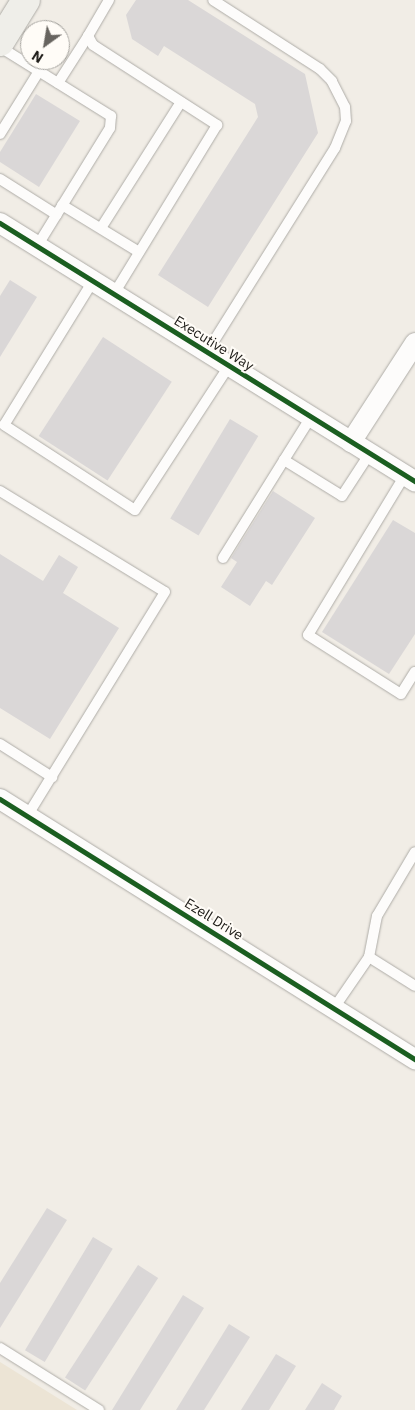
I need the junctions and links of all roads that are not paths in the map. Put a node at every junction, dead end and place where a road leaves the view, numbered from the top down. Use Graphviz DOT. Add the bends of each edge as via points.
graph roads {
  1 [pos="26,0"];
  2 [pos="109,0"];
  3 [pos="213,0"];
  4 [pos="88,36"];
  5 [pos="0,42"];
  6 [pos="0,47"];
  7 [pos="39,71"];
  8 [pos="58,83"];
  9 [pos="181,102"];
  10 [pos="0,134"];
  11 [pos="0,179"];
  12 [pos="62,205"];
  13 [pos="57,214"];
  14 [pos="0,223"];
  15 [pos="101,228"];
  16 [pos="37,246"];
  17 [pos="139,252"];
  18 [pos="93,281"];
  19 [pos="114,294"];
  20 [pos="415,343"];
  21 [pos="207,352"];
  22 [pos="229,366"];
  23 [pos="311,417"];
  24 [pos="352,442"];
  25 [pos="370,453"];
  26 [pos="284,460"];
  27 [pos="410,478"];
  28 [pos="0,491"];
  29 [pos="223,558"];
  30 [pos="415,672"];
  31 [pos="0,744"];
  32 [pos="52,777"];
  33 [pos="0,799"];
  34 [pos="28,816"];
  35 [pos="415,852"];
  36 [pos="369,957"];
  37 [pos="415,986"];
  38 [pos="334,1008"];
  39 [pos="415,1059"];
  40 [pos="0,1348"];
  41 [pos="99,1410"];
  1 -- 5 [label="main road"];
  2 -- 4 [label="lane"];
  3 -- 21 [label="lane" via="320,69 332,81 345,106 346,121 336,148"];
  4 -- 8 [label="lane"];
  4 -- 9 [label="lane" via="93,45"];
  6 -- 7 [label="lane"];
  7 -- 8 [label="lane"];
  7 -- 10 [label="lane"];
  8 -- 12 [label="lane" via="111,116 110,128"];
  9 -- 15 [label="lane"];
  9 -- 17 [label="lane" via="217,125"];
  11 -- 13 [label="lane"];
  12 -- 13 [label="lane"];
  12 -- 15 [label="lane"];
  13 -- 16 [label="lane"];
  14 -- 16 [label="street, Executive Way"];
  15 -- 17 [label="lane"];
  16 -- 18 [label="street, Executive Way"];
  17 -- 19 [label="lane"];
  18 -- 19 [label="street, Executive Way"];
  18 -- 22 [label="lane" via="4,425 135,510"];
  19 -- 21 [label="street, Executive Way"];
  20 -- 24 [label="street"];
  21 -- 22 [label="street, Executive Way"];
  22 -- 23 [label="street, Executive Way"];
  23 -- 24 [label="street, Executive Way"];
  23 -- 26 [label="lane"];
  24 -- 25 [label="street, Executive Way"];
  25 -- 26 [label="lane" via="342,496"];
  25 -- 27 [label="street, Executive Way"];
  26 -- 29 [label="lane"];
  27 -- 30 [label="lane" via="308,635 401,694"];
  28 -- 32 [label="lane" via="165,592"];
  31 -- 32 [label="lane"];
  32 -- 34 [label="lane"];
  33 -- 34 [label="street, Ezell Drive"];
  34 -- 38 [label="street, Ezell Drive"];
  35 -- 36 [label="lane" via="377,916"];
  36 -- 37 [label="lane"];
  36 -- 38 [label="lane"];
  38 -- 39 [label="street, Ezell Drive"];
  40 -- 41 [label="lane"];
}
